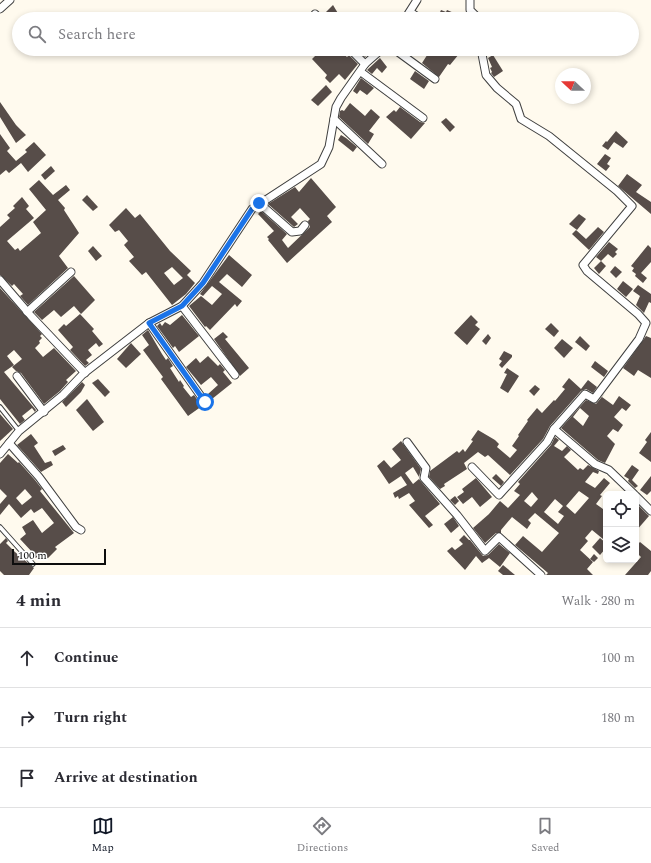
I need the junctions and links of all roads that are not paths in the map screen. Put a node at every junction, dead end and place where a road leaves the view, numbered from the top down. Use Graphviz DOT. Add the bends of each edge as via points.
graph roads {
  1 [pos="10,0"];
  2 [pos="417,0"];
  3 [pos="470,0"];
  4 [pos="0,9"];
  5 [pos="410,12"];
  6 [pos="472,12"];
  7 [pos="357,56"];
  8 [pos="375,56"];
  9 [pos="404,56"];
  10 [pos="482,56"];
  11 [pos="366,64"];
  12 [pos="361,72"];
  13 [pos="435,79"];
  14 [pos="423,118"];
  15 [pos="334,119"];
  16 [pos="382,164"];
  17 [pos="259,203"];
  18 [pos="305,225"];
  19 [pos="71,272"];
  20 [pos="0,280"];
  21 [pos="182,306"];
  22 [pos="27,312"];
  23 [pos="149,323"];
  24 [pos="85,373"];
  25 [pos="17,376"];
  26 [pos="235,376"];
  27 [pos="205,402"];
  28 [pos="0,407"];
  29 [pos="44,412"];
  30 [pos="554,429"];
  31 [pos="19,430"];
  32 [pos="407,442"];
  33 [pos="9,443"];
  34 [pos="0,454"];
  35 [pos="472,467"];
  36 [pos="631,491"];
  37 [pos="639,499"];
  38 [pos="651,510"];
  39 [pos="0,527"];
  40 [pos="81,530"];
  41 [pos="33,564"];
  42 [pos="541,575"];
  1 -- 4 [label="street"];
  2 -- 5 [label="street"];
  3 -- 6 [label="street"];
  7 -- 11 [label="street"];
  8 -- 11 [label="street"];
  9 -- 13 [label="street"];
  10 -- 30 [label="street" via="486,75 496,88 516,104 521,119 549,136 632,206 583,265 646,323 639,338 594,399 585,394"];
  11 -- 12 [label="street"];
  12 -- 14 [label="street"];
  12 -- 15 [label="street" via="341,98"];
  15 -- 16 [label="street"];
  15 -- 17 [label="street" via="329,147 321,164"];
  17 -- 18 [label="street" via="292,232 300,231"];
  17 -- 21 [label="street" via="252,209 203,283"];
  19 -- 22 [label="street"];
  20 -- 22 [label="street"];
  21 -- 23 [label="street"];
  21 -- 26 [label="street"];
  22 -- 24 [label="street"];
  23 -- 24 [label="street"];
  23 -- 27 [label="street"];
  24 -- 29 [label="street"];
  25 -- 29 [label="street"];
  28 -- 31 [label="lane"];
  29 -- 31 [label="street"];
  30 -- 35 [label="street" via="547,442 499,495"];
  30 -- 36 [label="street" via="595,464 609,470"];
  31 -- 33 [label="street"];
  32 -- 42 [label="street" via="426,468 424,478 485,551 499,537"];
  33 -- 34 [label="street"];
  33 -- 40 [label="street"];
  37 -- 38 [label="street"];
  39 -- 41 [label="lane"];
}
